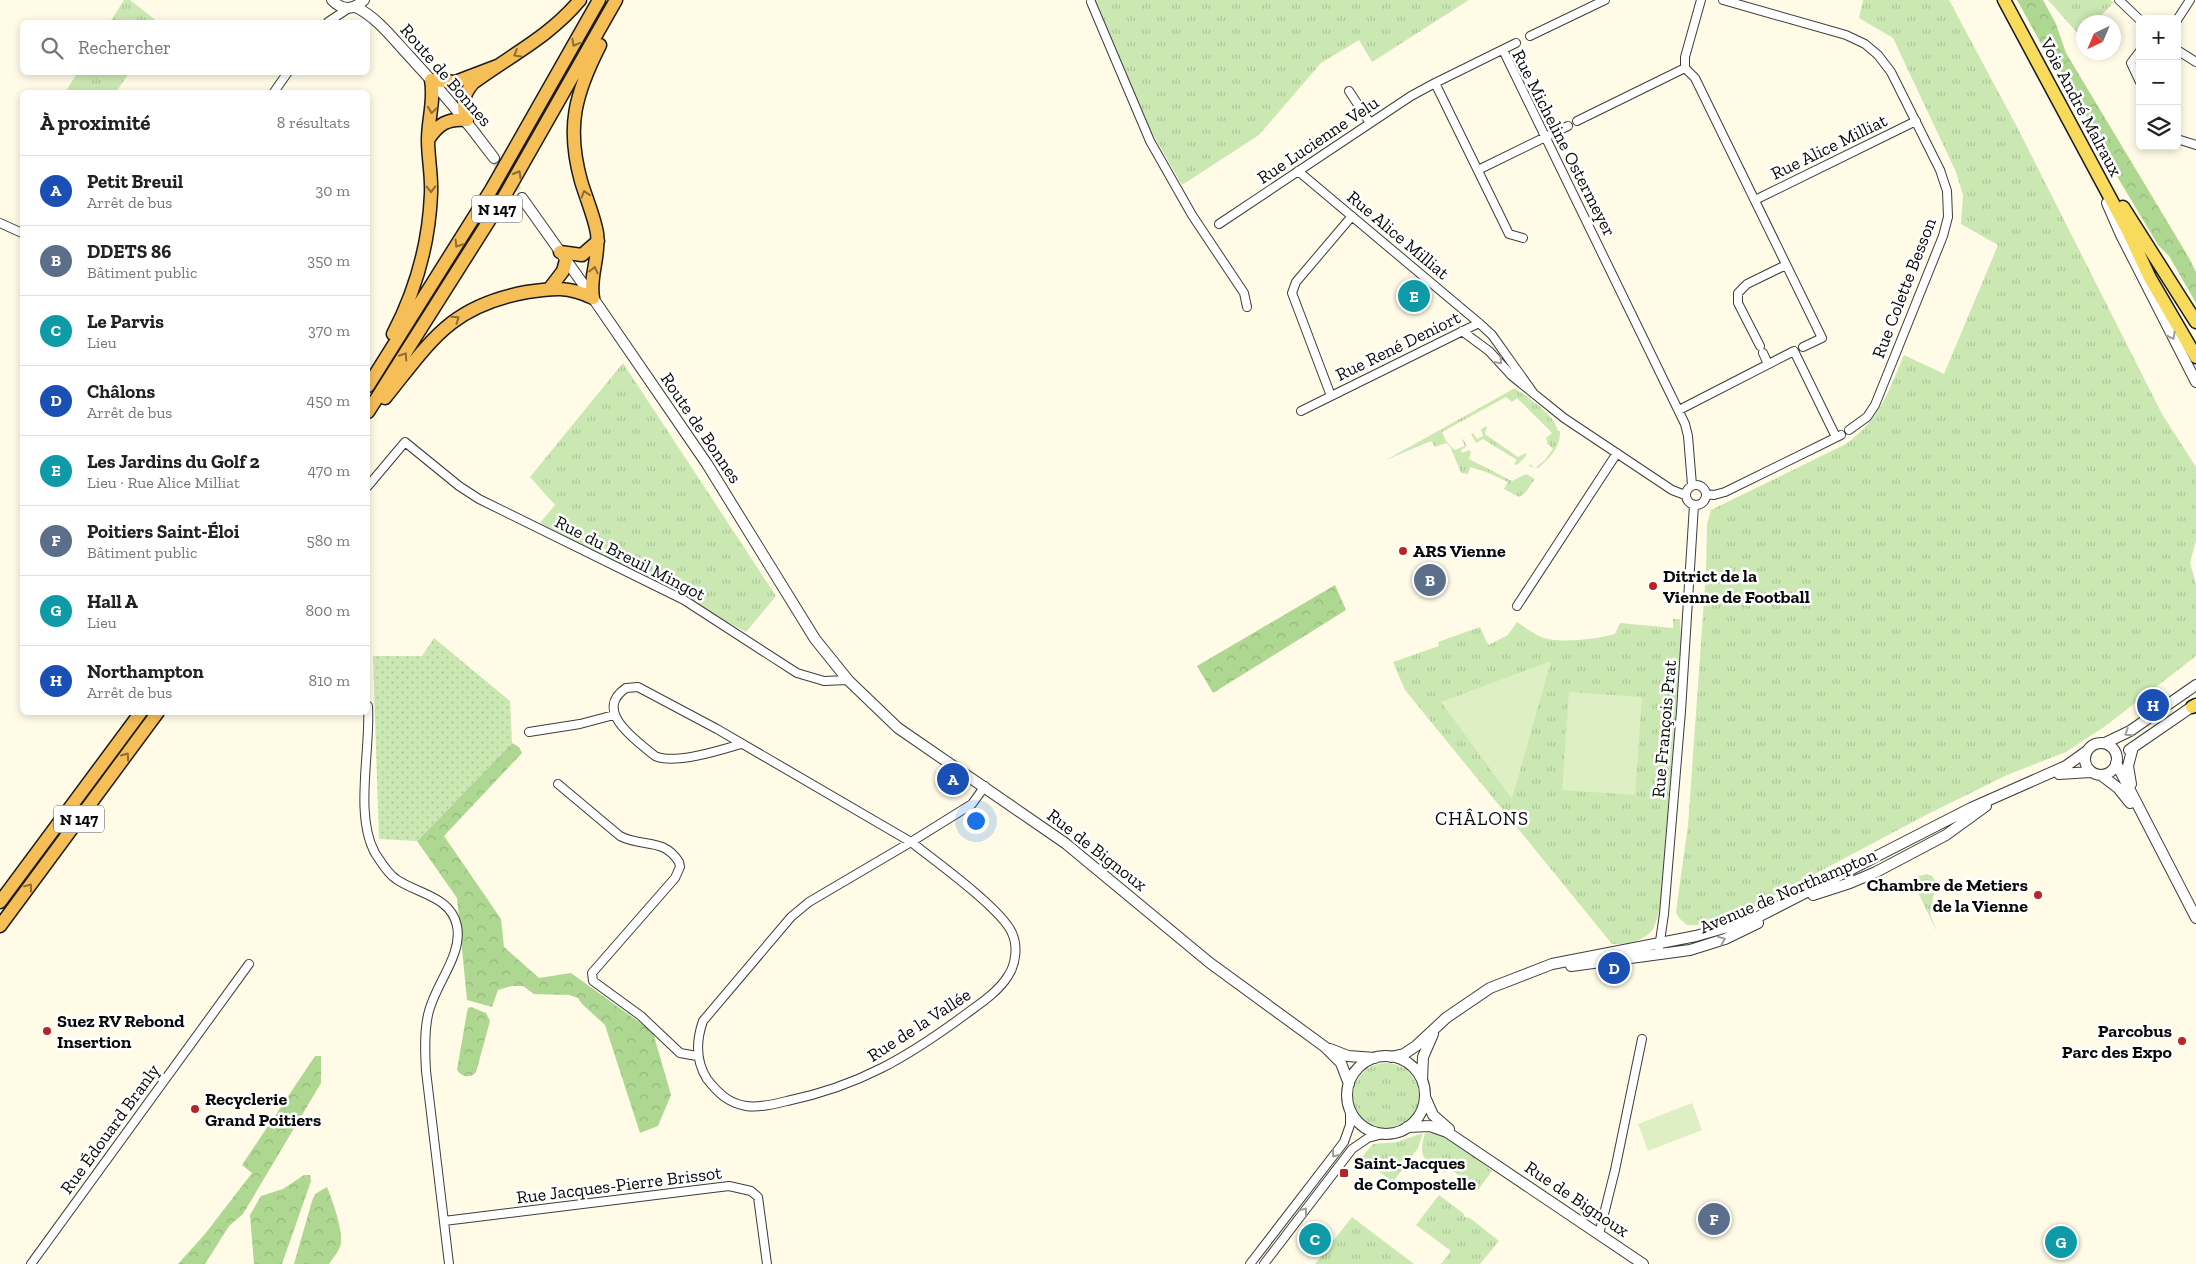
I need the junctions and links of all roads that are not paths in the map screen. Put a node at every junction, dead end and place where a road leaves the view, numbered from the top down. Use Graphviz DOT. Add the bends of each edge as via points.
graph roads {
  1 [pos="368,0"];
  2 [pos="580,0"];
  3 [pos="599,0"];
  4 [pos="616,0"];
  5 [pos="622,0"];
  6 [pos="1605,0"];
  7 [pos="1701,0"];
  8 [pos="1722,0"];
  9 [pos="2004,0"];
  10 [pos="2119,0"];
  11 [pos="2190,0"];
  12 [pos="334,2"];
  13 [pos="1091,2"];
  14 [pos="356,5"];
  15 [pos="372,15"];
  16 [pos="2180,15"];
  17 [pos="2136,16"];
  18 [pos="329,20"];
  19 [pos="331,20"];
  20 [pos="1530,36"];
  21 [pos="1516,43"];
  22 [pos="1503,50"];
  23 [pos="2181,53"];
  24 [pos="2136,56"];
  25 [pos="2196,62"];
  26 [pos="497,66"];
  27 [pos="1685,68"];
  28 [pos="2136,73"];
  29 [pos="286,75"];
  30 [pos="431,80"];
  31 [pos="1435,83"];
  32 [pos="275,90"];
  33 [pos="1349,91"];
  34 [pos="467,120"];
  35 [pos="1576,121"];
  36 [pos="1916,121"];
  37 [pos="1370,124"];
  38 [pos="1568,126"];
  39 [pos="1546,137"];
  40 [pos="428,140"];
  41 [pos="2181,140"];
  42 [pos="2196,145"];
  43 [pos="2084,149"];
  44 [pos="494,158"];
  45 [pos="1478,170"];
  46 [pos="1298,171"];
  47 [pos="522,198"];
  48 [pos="1755,200"];
  49 [pos="1352,216"];
  50 [pos="0,223"];
  51 [pos="1219,224"];
  52 [pos="2128,231"];
  53 [pos="20,232"];
  54 [pos="1523,238"];
  55 [pos="598,241"];
  56 [pos="563,256"];
  57 [pos="1786,265"];
  58 [pos="550,288"];
  59 [pos="593,298"];
  60 [pos="1247,307"];
  61 [pos="2196,322"];
  62 [pos="1479,323"];
  63 [pos="1462,331"];
  64 [pos="2196,345"];
  65 [pos="1803,347"];
  66 [pos="2196,357"];
  67 [pos="1768,364"];
  68 [pos="370,381"];
  69 [pos="370,382"];
  70 [pos="2196,382"];
  71 [pos="1534,394"];
  72 [pos="1331,396"];
  73 [pos="371,407"];
  74 [pos="1679,410"];
  75 [pos="1301,411"];
  76 [pos="1849,430"];
  77 [pos="1617,453"];
  78 [pos="370,484"];
  79 [pos="1692,485"];
  80 [pos="1706,494"];
  81 [pos="1685,495"];
  82 [pos="1694,505"];
  83 [pos="1517,606"];
  84 [pos="848,680"];
  85 [pos="2196,685"];
  86 [pos="2195,706"];
  87 [pos="139,715"];
  88 [pos="156,715"];
  89 [pos="368,715"];
  90 [pos="614,715"];
  91 [pos="529,732"];
  92 [pos="2105,743"];
  93 [pos="741,744"];
  94 [pos="2133,747"];
  95 [pos="2087,751"];
  96 [pos="2117,761"];
  97 [pos="2096,773"];
  98 [pos="2046,776"];
  99 [pos="558,784"];
  100 [pos="985,786"];
  101 [pos="2005,792"];
  102 [pos="911,842"];
  103 [pos="2162,853"];
  104 [pos="1890,857"];
  105 [pos="0,902"];
  106 [pos="2196,918"];
  107 [pos="0,926"];
  108 [pos="1660,943"];
  109 [pos="1658,955"];
  110 [pos="249,964"];
  111 [pos="1535,970"];
  112 [pos="1446,1018"];
  113 [pos="1642,1039"];
  114 [pos="1325,1047"];
  115 [pos="697,1056"];
  116 [pos="1391,1057"];
  117 [pos="1376,1058"];
  118 [pos="1422,1081"];
  119 [pos="1349,1084"];
  120 [pos="1425,1095"];
  121 [pos="1350,1109"];
  122 [pos="1407,1128"];
  123 [pos="1383,1134"];
  124 [pos="1492,1160"];
  125 [pos="444,1221"];
  126 [pos="1599,1234"];
  127 [pos="31,1264"];
  128 [pos="449,1264"];
  129 [pos="768,1264"];
  130 [pos="1250,1264"];
  131 [pos="1264,1264"];
  132 [pos="1643,1264"];
  1 -- 15 [label="street, Route de Bonnes"];
  2 -- 26 [label="highway, one-way" via="543,37"];
  3 -- 69 [label="highway, N 147, one-way" via="491,190"];
  73 -- 4 [label="highway, N 147, one-way" via="504,197"];
  55 -- 5 [label="highway, one-way" via="575,157 575,111 581,84"];
  6 -- 20 [label="street"];
  7 -- 27 [label="street" via="1685,57"];
  8 -- 36 [label="street, Rue Colette Besson" via="1846,35 1865,44 1891,72"];
  9 -- 43 [label="main road, Voie André Malraux"];
  10 -- 17 [label="street"];
  11 -- 16 [label="street"];
  12 -- 14 [label="street, Route de Bonnes" via="341,7"];
  12 -- 18 [label="street"];
  13 -- 60 [label="street" via="1150,142 1192,215 1244,292"];
  14 -- 15 [label="street, Route de Bonnes"];
  14 -- 19 [label="street"];
  15 -- 30 [label="street, Route de Bonnes"];
  21 -- 22 [label="street"];
  22 -- 31 [label="street, Rue Micheline Ostermeyer"];
  22 -- 39 [label="street, Rue Micheline Ostermeyer"];
  23 -- 25 [label="street"];
  24 -- 28 [label="street" via="2131,62"];
  26 -- 30 [label="highway" via="455,82"];
  26 -- 34 [label="highway" via="466,92 463,106"];
  27 -- 35 [label="street"];
  27 -- 48 [label="street" via="1695,78"];
  29 -- 32 [label="street"];
  30 -- 34 [label="street, Route de Bonnes"];
  30 -- 40 [label="highway, one-way" via="434,96"];
  31 -- 37 [label="street, Rue Lucienne Velu"];
  31 -- 45 [label="street"];
  33 -- 37 [label="street"];
  34 -- 40 [label="highway" via="442,123"];
  34 -- 44 [label="street, Route de Bonnes"];
  36 -- 48 [label="street, Rue Alice Milliat"];
  36 -- 76 [label="street, Rue Colette Besson" via="1947,191 1948,217 1875,404 1868,417"];
  37 -- 46 [label="street, Rue Lucienne Velu"];
  38 -- 39 [label="street"];
  39 -- 45 [label="street"];
  39 -- 74 [label="street, Rue Micheline Ostermeyer"];
  40 -- 68 [label="highway, one-way" via="431,192 429,226 422,259 414,288"];
  41 -- 42 [label="street"];
  43 -- 52 [label="main road, Voie André Malraux"];
  43 -- 61 [label="main road"];
  43 -- 70 [label="street, one-way" via="2121,235"];
  45 -- 54 [label="street" via="1509,234"];
  46 -- 49 [label="street, Rue Alice Milliat"];
  46 -- 51 [label="street, Rue Lucienne Velu"];
  47 -- 56 [label="street, Route de Bonnes"];
  48 -- 57 [label="street"];
  49 -- 62 [label="street, Rue Alice Milliat"];
  49 -- 72 [label="street, Rue René Deniort" via="1293,286 1292,299"];
  50 -- 53 [label="street"];
  52 -- 64 [label="main road, Voie André Malraux"];
  52 -- 66 [label="main road, Voie André Malraux" via="2150,278"];
  55 -- 56 [label="highway" via="582,254"];
  59 -- 55 [label="highway, one-way"];
  56 -- 58 [label="highway" via="563,271"];
  56 -- 59 [label="street, Route de Bonnes"];
  57 -- 65 [label="street" via="1822,338"];
  57 -- 67 [label="street" via="1747,284 1738,293 1738,303"];
  58 -- 59 [label="highway" via="570,288"];
  73 -- 58 [label="highway, one-way" via="385,398 432,340 472,308 498,298"];
  59 -- 84 [label="street, Route de Bonnes" via="707,464 816,639"];
  62 -- 63 [label="street, Rue René Deniort"];
  62 -- 71 [label="street" via="1492,335"];
  63 -- 71 [label="street, one-way" via="1489,351"];
  63 -- 72 [label="street, Rue René Deniort"];
  67 -- 74 [label="street"];
  67 -- 80 [label="street" via="1794,351 1838,436 1725,492"];
  71 -- 77 [label="street"];
  72 -- 75 [label="street, Rue René Deniort"];
  74 -- 79 [label="street, Rue Micheline Ostermeyer" via="1688,436"];
  77 -- 81 [label="street" via="1672,490"];
  77 -- 83 [label="street"];
  78 -- 84 [label="street, Rue du Breuil Mingot" via="405,442 479,499 684,600 797,673 824,681"];
  79 -- 80 [label="street" via="1702,486"];
  79 -- 81 [label="street"];
  80 -- 82 [label="street" via="1701,503"];
  81 -- 82 [label="street"];
  82 -- 108 [label="street, Rue François Prat" via="1680,721"];
  84 -- 100 [label="street, Rue de Bignoux" via="898,728"];
  85 -- 92 [label="street, one-way" via="2130,732"];
  86 -- 94 [label="street"];
  87 -- 105 [label="highway, N 147"];
  107 -- 88 [label="highway, N 147, one-way"];
  89 -- 125 [label="street" via="365,814 370,842 389,873 439,900 452,913 457,924 453,957 428,1014 425,1045"];
  90 -- 91 [label="street"];
  90 -- 93 [label="street" via="626,730 660,759 680,758"];
  90 -- 93 [label="street, Rue de la Vallée" via="619,693 630,686 638,687"];
  92 -- 95 [label="street" via="2094,744"];
  92 -- 96 [label="street" via="2113,748"];
  93 -- 102 [label="street, Rue de la Vallée"];
  94 -- 96 [label="street"];
  94 -- 103 [label="street" via="2129,777"];
  95 -- 97 [label="street" via="2085,762"];
  95 -- 98 [label="street, Avenue de Northampton"];
  96 -- 97 [label="street" via="2109,773"];
  96 -- 103 [label="street"];
  97 -- 98 [label="street, Avenue de Northampton" via="2070,772"];
  97 -- 103 [label="street" via="2127,798"];
  98 -- 101 [label="street, Avenue de Northampton"];
  99 -- 115 [label="street" via="620,836 630,841 664,846 680,862 675,878 592,973 593,981 641,1016 680,1053"];
  100 -- 102 [label="street" via="972,804"];
  100 -- 114 [label="street, Rue de Bignoux" via="1065,843 1210,963"];
  101 -- 104 [label="street, Avenue de Northampton" via="1971,808"];
  101 -- 104 [label="street, Avenue de Northampton" via="1946,835"];
  102 -- 115 [label="street" via="809,902 791,917 703,1021"];
  102 -- 115 [label="street, Rue de la Vallée" via="989,905 1012,932 1015,960 1002,984 907,1054 866,1077 818,1095 748,1107 731,1102 716,1091 703,1073"];
  103 -- 106 [label="street"];
  104 -- 108 [label="street, Avenue de Northampton" via="1752,920"];
  109 -- 104 [label="street, Avenue de Northampton, one-way" via="1690,950 1725,939 1813,895 1850,883"];
  108 -- 109 [label="street, Rue François Prat"];
  108 -- 111 [label="street, Avenue de Northampton"];
  109 -- 111 [label="street, Avenue de Northampton"];
  110 -- 127 [label="street, Rue Édouard Branly"];
  111 -- 112 [label="street, Avenue de Northampton" via="1490,988"];
  112 -- 116 [label="street, Avenue de Northampton" via="1416,1046"];
  112 -- 118 [label="street, Avenue de Northampton" via="1424,1051"];
  113 -- 126 [label="street"];
  114 -- 117 [label="street, Rue de Bignoux" via="1348,1056"];
  114 -- 119 [label="street, Rue de Bignoux" via="1341,1063"];
  116 -- 117 [label="street"];
  116 -- 118 [label="street" via="1409,1064"];
  117 -- 119 [label="street" via="1361,1066"];
  118 -- 120 [label="street"];
  119 -- 121 [label="street"];
  120 -- 122 [label="street" via="1419,1115"];
  120 -- 124 [label="street, Rue de Bignoux" via="1437,1119"];
  121 -- 123 [label="street" via="1362,1126"];
  121 -- 130 [label="street, one-way" via="1350,1125 1344,1142"];
  122 -- 123 [label="street"];
  122 -- 124 [label="street, Rue de Bignoux" via="1439,1128"];
  131 -- 123 [label="street, one-way" via="1352,1150 1368,1138"];
  124 -- 126 [label="street, Rue de Bignoux"];
  125 -- 128 [label="street"];
  125 -- 129 [label="street, Rue Jacques-Pierre Brissot" via="729,1186 750,1191 758,1197"];
  126 -- 132 [label="street, Rue de Bignoux"];
}
